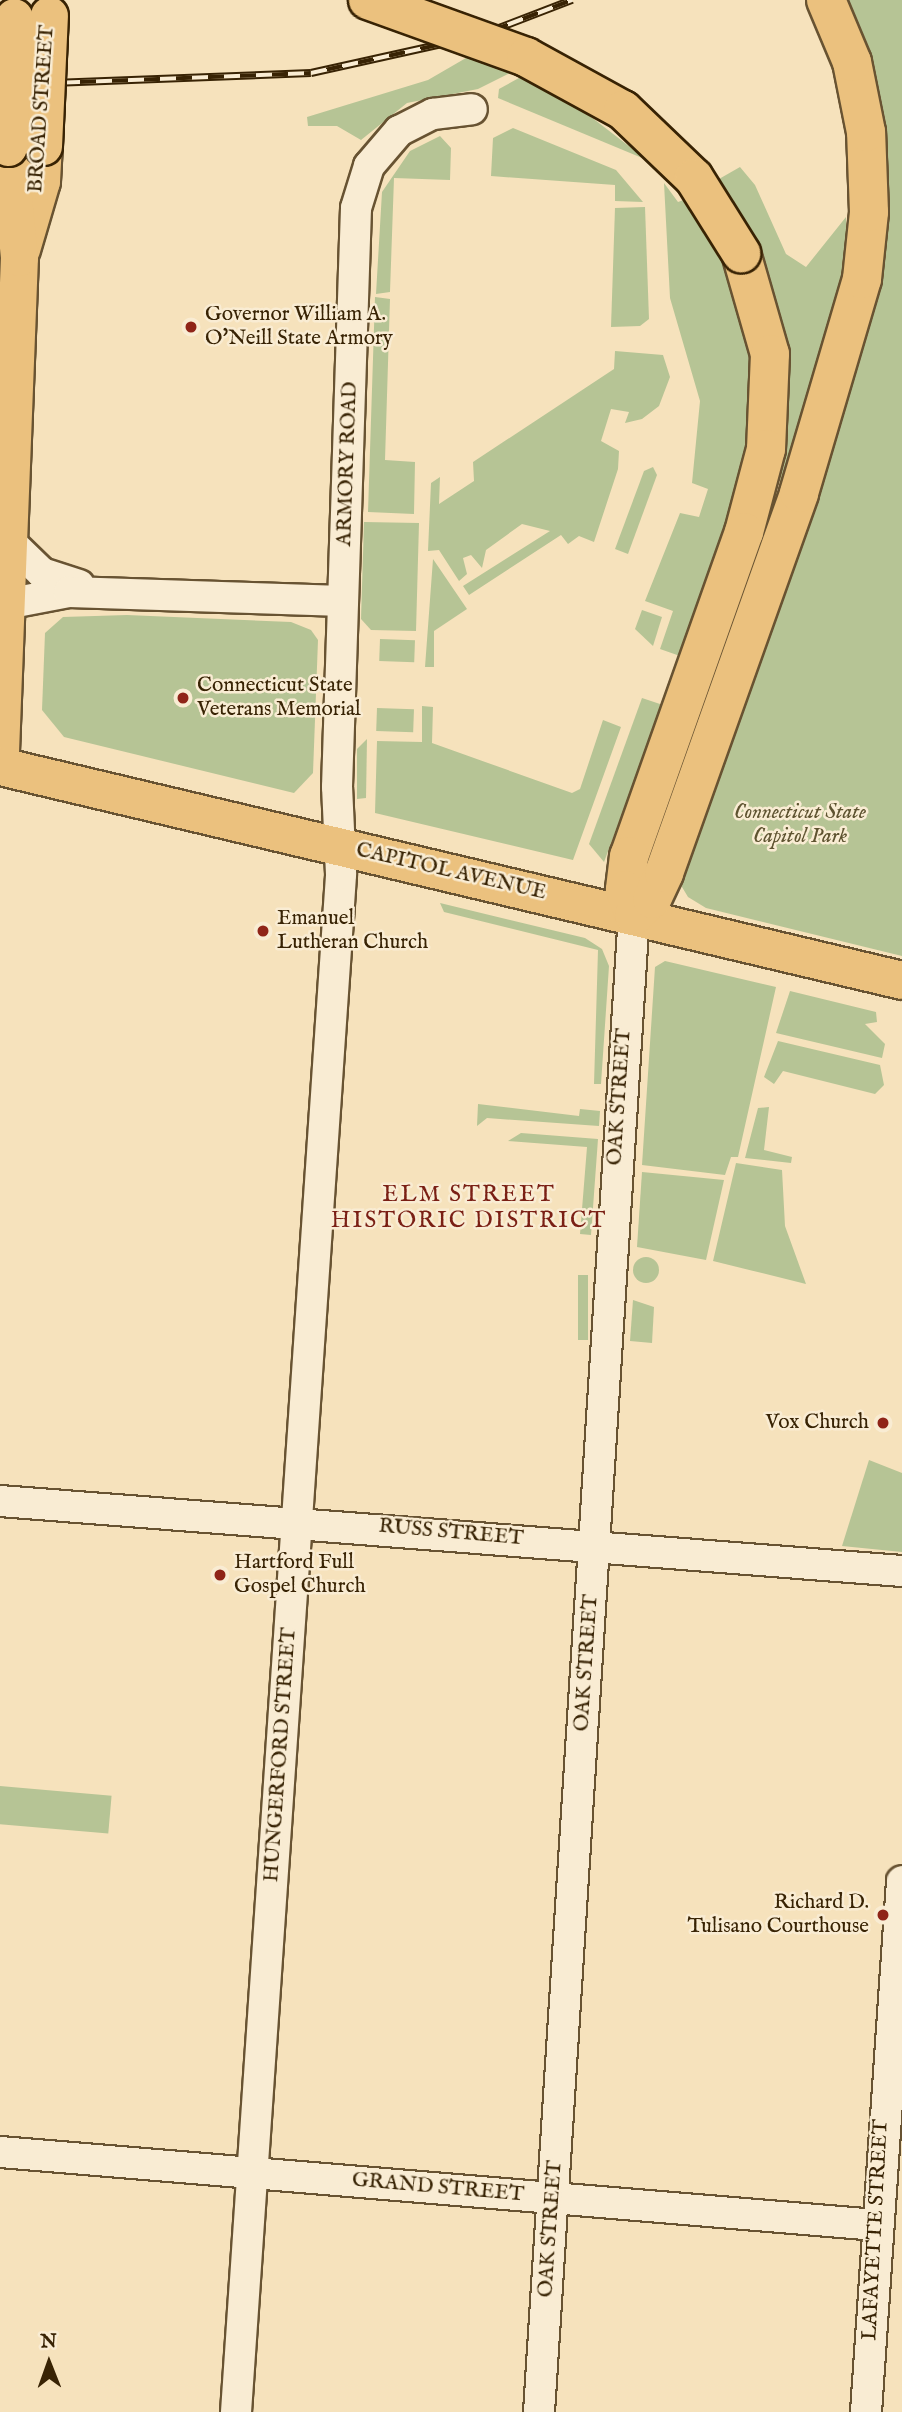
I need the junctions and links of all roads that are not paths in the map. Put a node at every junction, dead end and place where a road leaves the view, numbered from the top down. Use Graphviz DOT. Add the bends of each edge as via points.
graph roads {
  1 [pos="368,0"];
  2 [pos="826,0"];
  3 [pos="15,8"];
  4 [pos="50,8"];
  5 [pos="472,110"];
  6 [pos="26,146"];
  7 [pos="8,540"];
  8 [pos="99,592"];
  9 [pos="343,601"];
  10 [pos="6,604"];
  11 [pos="0,751"];
  12 [pos="0,765"];
  13 [pos="340,846"];
  14 [pos="634,915"];
  15 [pos="902,981"];
  16 [pos="0,1501"];
  17 [pos="296,1521"];
  18 [pos="595,1545"];
  19 [pos="902,1572"];
  20 [pos="902,1881"];
  21 [pos="0,2152"];
  22 [pos="253,2172"];
  23 [pos="553,2197"];
  24 [pos="876,2225"];
  25 [pos="236,2412"];
  26 [pos="539,2412"];
  27 [pos="866,2412"];
  1 -- 14 [label="highway, bridge" via="515,52 615,105 694,178 741,253 770,354 766,449 742,540 629,856 625,890"];
  2 -- 14 [label="highway" via="852,62 866,132 869,212 862,279 794,506 661,883"];
  3 -- 6 [label="main road, BROAD STREET, bridge"];
  4 -- 6 [label="main road, BROAD STREET, bridge"];
  5 -- 9 [label="street, ARMORY ROAD" via="433,114 399,131 376,156 359,190"];
  6 -- 7 [label="main road, BROAD STREET" via="41,181 19,257"];
  7 -- 8 [label="street" via="46,575"];
  7 -- 10 [label="main road, BROAD STREET"];
  8 -- 9 [label="street"];
  8 -- 10 [label="street" via="48,593"];
  9 -- 13 [label="street, ARMORY ROAD"];
  10 -- 11 [label="main road, BROAD STREET"];
  12 -- 13 [label="main road, CAPITOL AVENUE"];
  13 -- 14 [label="main road, CAPITOL AVENUE"];
  13 -- 17 [label="street, HUNGERFORD STREET"];
  14 -- 15 [label="main road, CAPITOL AVENUE"];
  14 -- 18 [label="street, OAK STREET"];
  16 -- 17 [label="street, RUSS STREET"];
  17 -- 18 [label="street, RUSS STREET"];
  17 -- 22 [label="street, HUNGERFORD STREET"];
  18 -- 19 [label="street, RUSS STREET"];
  18 -- 23 [label="street, OAK STREET"];
  20 -- 24 [label="street, LAFAYETTE STREET"];
  21 -- 22 [label="street, GRAND STREET"];
  22 -- 23 [label="street, GRAND STREET"];
  22 -- 25 [label="street, HUNGERFORD STREET"];
  23 -- 24 [label="street, GRAND STREET"];
  23 -- 26 [label="street, OAK STREET"];
  24 -- 27 [label="street, LAFAYETTE STREET"];
}
